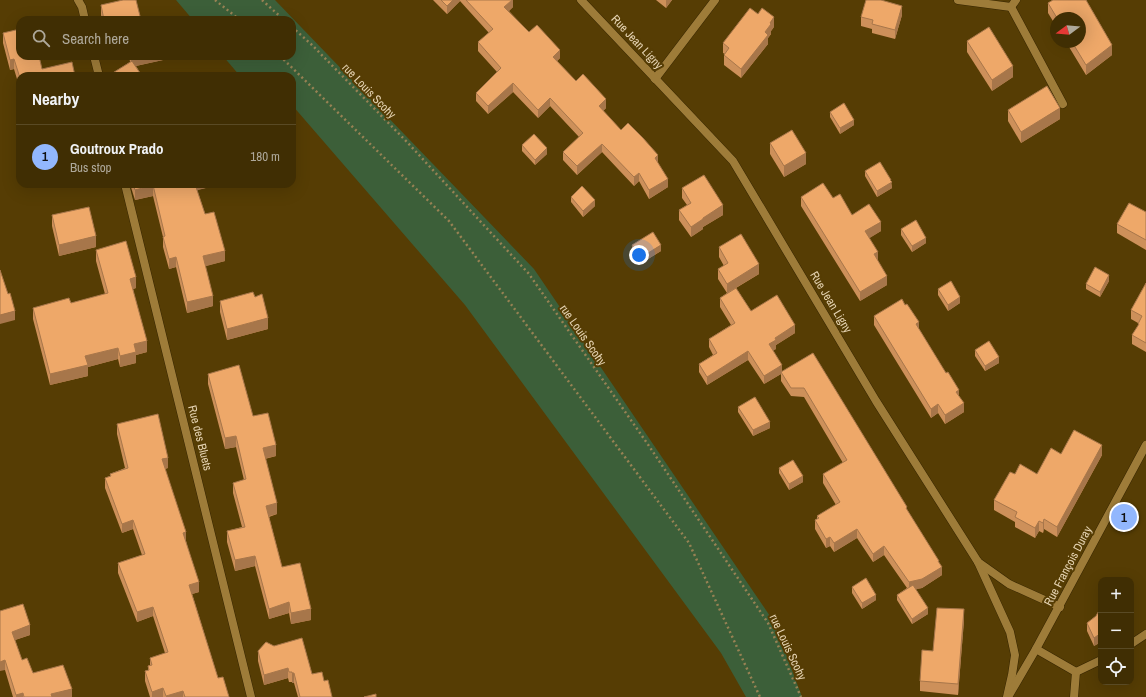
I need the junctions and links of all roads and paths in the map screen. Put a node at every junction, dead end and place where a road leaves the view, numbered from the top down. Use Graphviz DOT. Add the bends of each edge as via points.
graph roads {
  1 [pos="78,0"];
  2 [pos="215,0"];
  3 [pos="262,0"];
  4 [pos="581,0"];
  5 [pos="715,0"];
  6 [pos="958,0"];
  7 [pos="1016,0"];
  8 [pos="1011,7"];
  9 [pos="84,16"];
  10 [pos="235,16"];
  11 [pos="280,16"];
  12 [pos="296,31"];
  13 [pos="95,60"];
  14 [pos="284,60"];
  15 [pos="98,72"];
  16 [pos="656,79"];
  17 [pos="1063,104"];
  18 [pos="126,188"];
  19 [pos="1146,445"];
  20 [pos="978,562"];
  21 [pos="1060,607"];
  22 [pos="1146,634"];
  23 [pos="1134,642"];
  24 [pos="1036,649"];
  25 [pos="1098,661"];
  26 [pos="1076,672"];
  27 [pos="251,697"];
  28 [pos="760,697"];
  29 [pos="801,697"];
  30 [pos="1007,697"];
  31 [pos="1074,697"];
  1 -- 9 [label="street"];
  2 -- 10 [label="path"];
  3 -- 11 [label="path"];
  4 -- 16 [label="street, Rue Jean Ligny"];
  5 -- 16 [label="street"];
  6 -- 8 [label="street"];
  7 -- 8 [label="street"];
  8 -- 17 [label="street"];
  12 -- 29 [label="path, rue Louis Scohy" via="406,142 529,274 768,623"];
  13 -- 15 [label="street"];
  14 -- 28 [label="path" via="449,221 689,543"];
  16 -- 20 [label="street, Rue Jean Ligny" via="733,161 876,402"];
  18 -- 27 [label="street, Rue des Bluets"];
  19 -- 21 [label="street, Rue François Duray"];
  20 -- 21 [label="street, Rue Jean Ligny" via="1010,584"];
  20 -- 30 [label="street" via="1010,632 1015,655"];
  21 -- 24 [label="street, Rue François Duray"];
  22 -- 23 [label="street"];
  24 -- 26 [label="street"];
  24 -- 30 [label="street, Rue François Duray"];
  25 -- 26 [label="street"];
  26 -- 31 [label="street"];
}
